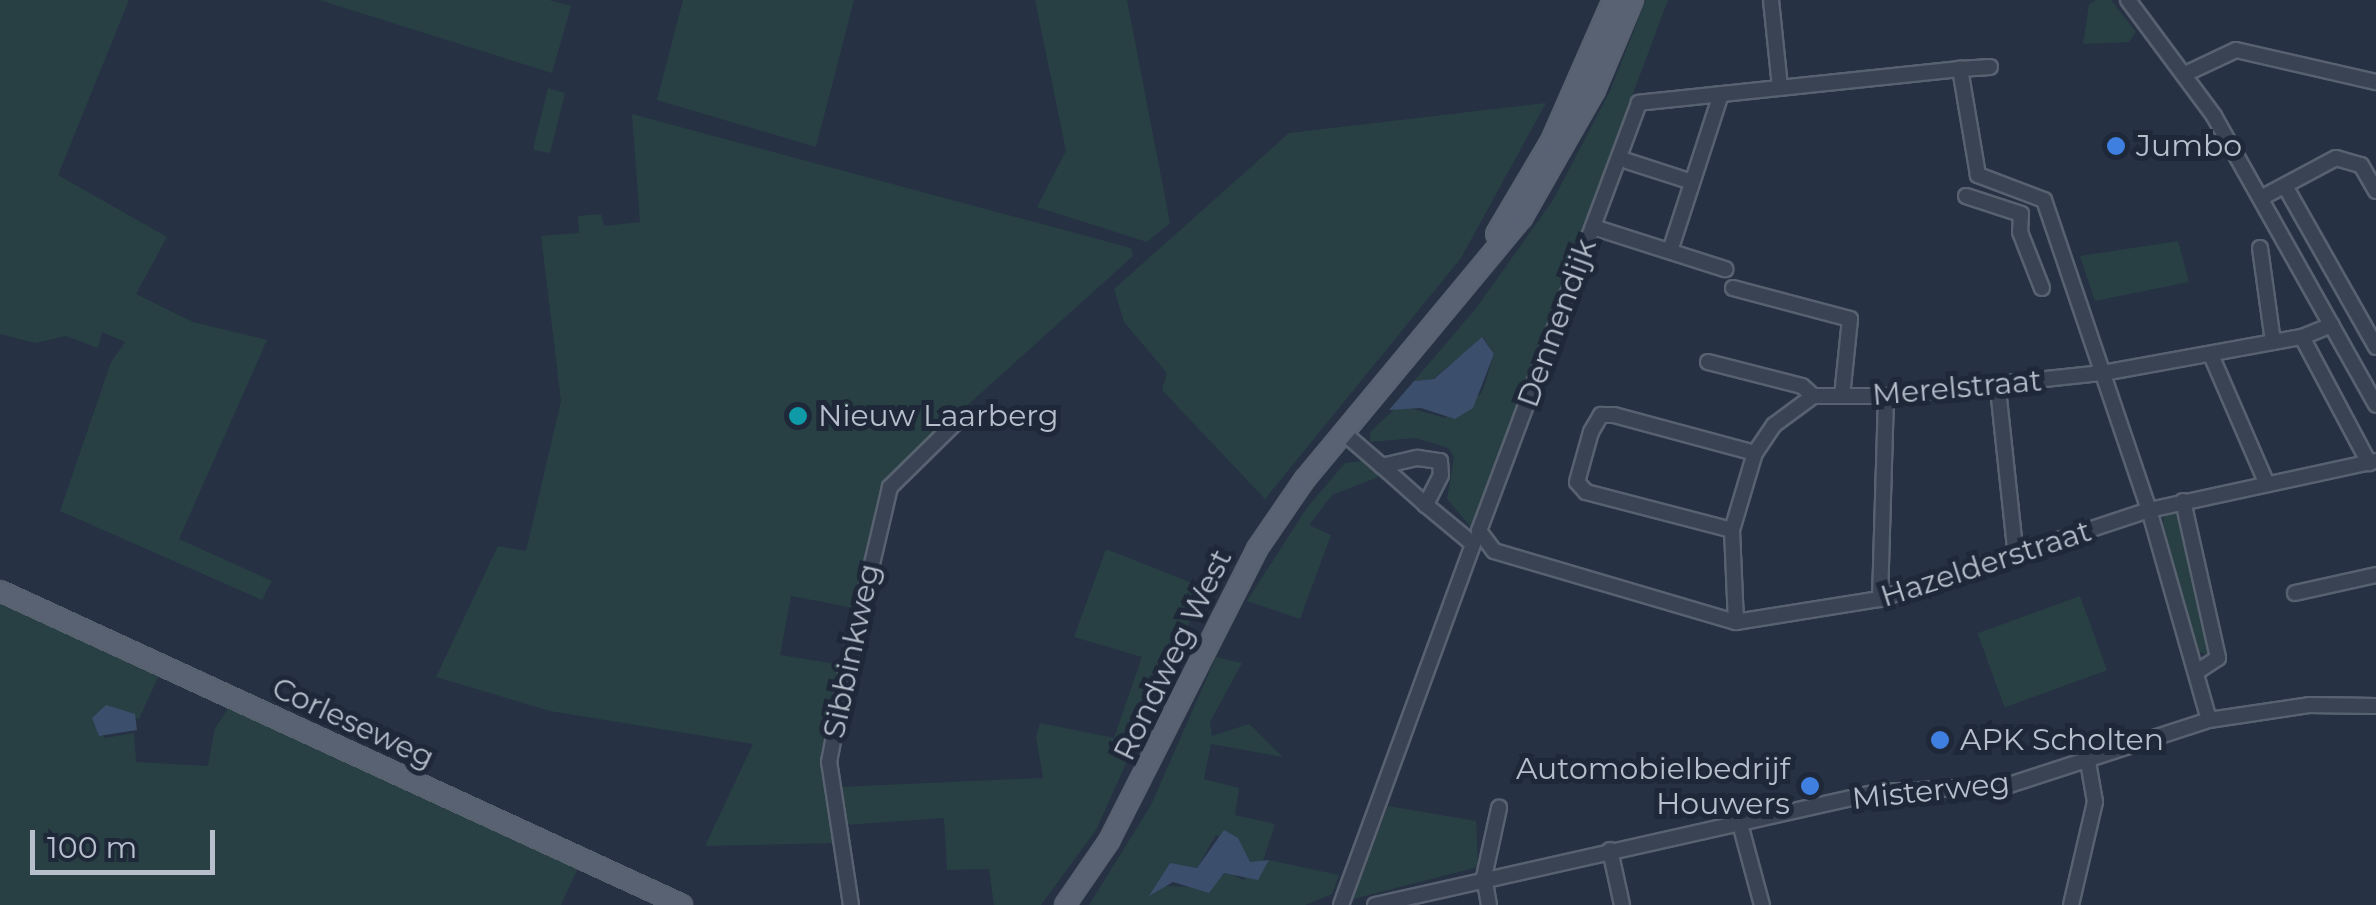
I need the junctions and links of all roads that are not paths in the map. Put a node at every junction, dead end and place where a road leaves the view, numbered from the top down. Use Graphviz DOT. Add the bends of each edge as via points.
graph roads {
  1 [pos="1613,0"];
  2 [pos="1633,0"];
  3 [pos="1771,0"];
  4 [pos="2128,0"];
  5 [pos="1990,66"];
  6 [pos="1960,70"];
  7 [pos="2185,74"];
  8 [pos="2376,82"];
  9 [pos="1780,87"];
  10 [pos="1721,94"];
  11 [pos="1627,161"];
  12 [pos="1692,182"];
  13 [pos="2285,186"];
  14 [pos="2018,187"];
  15 [pos="2376,191"];
  16 [pos="1966,196"];
  17 [pos="2261,198"];
  18 [pos="2013,208"];
  19 [pos="2050,216"];
  20 [pos="2025,220"];
  21 [pos="1593,227"];
  22 [pos="2260,248"];
  23 [pos="1670,251"];
  24 [pos="1725,268"];
  25 [pos="1733,288"];
  26 [pos="2042,288"];
  27 [pos="1456,298"];
  28 [pos="2332,325"];
  29 [pos="2302,337"];
  30 [pos="2273,342"];
  31 [pos="2376,348"];
  32 [pos="2211,355"];
  33 [pos="1708,362"];
  34 [pos="2103,373"];
  35 [pos="1998,389"];
  36 [pos="1812,396"];
  37 [pos="1842,396"];
  38 [pos="1886,396"];
  39 [pos="2376,404"];
  40 [pos="954,424"];
  41 [pos="1344,434"];
  42 [pos="1755,454"];
  43 [pos="2372,462"];
  44 [pos="1382,466"];
  45 [pos="2265,480"];
  46 [pos="2182,501"];
  47 [pos="1426,504"];
  48 [pos="2149,510"];
  49 [pos="1732,530"];
  50 [pos="1484,542"];
  51 [pos="2016,558"];
  52 [pos="2376,575"];
  53 [pos="0,591"];
  54 [pos="2295,593"];
  55 [pos="1880,600"];
  56 [pos="1736,622"];
  57 [pos="2198,671"];
  58 [pos="2376,706"];
  59 [pos="2209,720"];
  60 [pos="2088,762"];
  61 [pos="1499,808"];
  62 [pos="1739,820"];
  63 [pos="1610,850"];
  64 [pos="1484,877"];
  65 [pos="682,905"];
  66 [pos="851,905"];
  67 [pos="1065,905"];
  68 [pos="1341,905"];
  69 [pos="1375,905"];
  70 [pos="1489,905"];
  71 [pos="1622,905"];
  72 [pos="1762,905"];
  73 [pos="2071,905"];
  1 -- 27 [label="main road, Rondweg West" via="1551,141"];
  2 -- 27 [label="main road, Rondweg West" via="1566,147 1522,218"];
  3 -- 9 [label="street"];
  4 -- 7 [label="street"];
  5 -- 6 [label="street"];
  6 -- 9 [label="street"];
  6 -- 14 [label="street" via="1970,161 1978,175"];
  7 -- 8 [label="street" via="2236,50"];
  7 -- 17 [label="street"];
  9 -- 10 [label="street"];
  10 -- 12 [label="street"];
  10 -- 21 [label="street, Dennendijk" via="1639,103"];
  11 -- 12 [label="street"];
  12 -- 23 [label="street"];
  13 -- 15 [label="street" via="2336,158 2349,158"];
  13 -- 17 [label="street"];
  13 -- 31 [label="street"];
  14 -- 18 [label="street"];
  14 -- 19 [label="street" via="2044,200"];
  16 -- 18 [label="street"];
  17 -- 28 [label="street"];
  18 -- 20 [label="street"];
  19 -- 20 [label="street"];
  19 -- 34 [label="street"];
  20 -- 26 [label="street" via="2020,232"];
  21 -- 23 [label="street"];
  21 -- 50 [label="street, Dennendijk" via="1480,532"];
  22 -- 30 [label="street"];
  23 -- 24 [label="street"];
  25 -- 37 [label="street" via="1850,319"];
  27 -- 41 [label="main road, Rondweg West"];
  28 -- 29 [label="street, Merelstraat"];
  28 -- 39 [label="street"];
  29 -- 30 [label="street, Merelstraat"];
  29 -- 43 [label="street"];
  30 -- 32 [label="street, Merelstraat"];
  32 -- 34 [label="street, Merelstraat"];
  32 -- 45 [label="street"];
  33 -- 36 [label="street, Merelstraat" via="1802,386"];
  34 -- 35 [label="street, Merelstraat"];
  34 -- 48 [label="street"];
  35 -- 38 [label="street, Merelstraat"];
  35 -- 51 [label="street"];
  36 -- 37 [label="street, Merelstraat"];
  36 -- 42 [label="street" via="1774,425"];
  37 -- 38 [label="street, Merelstraat"];
  38 -- 55 [label="street"];
  40 -- 66 [label="street, Sibbinkweg" via="890,487 849,662 829,762"];
  41 -- 44 [label="street"];
  41 -- 67 [label="main road, Rondweg West" via="1239,578 1138,789"];
  42 -- 49 [label="street"];
  42 -- 49 [label="street" via="1614,415 1601,415 1591,432 1577,482 1586,492"];
  43 -- 45 [label="street, Hazelderstraat"];
  44 -- 47 [label="street"];
  44 -- 47 [label="street" via="1440,461 1441,475"];
  45 -- 46 [label="street, Hazelderstraat"];
  46 -- 48 [label="street, Hazelderstraat"];
  46 -- 57 [label="street" via="2218,658"];
  47 -- 68 [label="street" via="1473,544"];
  48 -- 51 [label="street, Hazelderstraat"];
  48 -- 57 [label="street" via="2187,659"];
  49 -- 56 [label="street"];
  50 -- 56 [label="street, Hazelderstraat" via="1618,591"];
  51 -- 55 [label="street, Hazelderstraat"];
  52 -- 54 [label="street"];
  53 -- 65 [label="main road, Corleseweg"];
  55 -- 56 [label="street, Hazelderstraat"];
  57 -- 59 [label="street"];
  58 -- 59 [label="street, Misterweg" via="2310,704"];
  59 -- 60 [label="street, Misterweg"];
  60 -- 62 [label="street, Misterweg" via="2006,786 1878,792"];
  60 -- 73 [label="street" via="2095,802"];
  61 -- 64 [label="street"];
  62 -- 63 [label="street, Misterweg"];
  62 -- 72 [label="street"];
  63 -- 64 [label="street, Misterweg"];
  63 -- 71 [label="street"];
  64 -- 69 [label="street, Misterweg"];
  64 -- 70 [label="street"];
}
